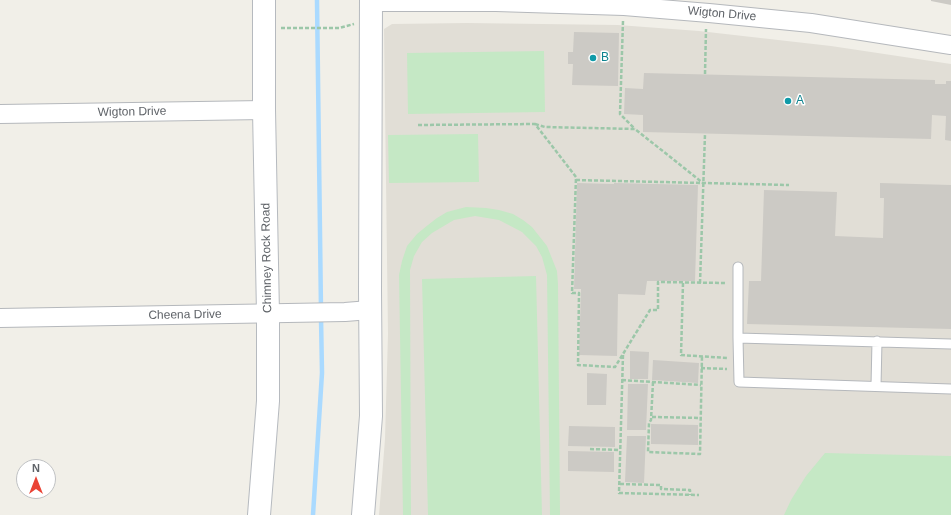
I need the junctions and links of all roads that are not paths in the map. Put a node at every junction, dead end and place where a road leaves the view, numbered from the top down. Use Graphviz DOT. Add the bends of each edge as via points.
graph roads {
  1 [pos="264,0"];
  2 [pos="372,1"];
  3 [pos="951,44"];
  4 [pos="264,110"];
  5 [pos="0,114"];
  6 [pos="738,267"];
  7 [pos="370,310"];
  8 [pos="268,314"];
  9 [pos="0,318"];
  10 [pos="738,338"];
  11 [pos="877,341"];
  12 [pos="951,344"];
  13 [pos="876,386"];
  14 [pos="951,389"];
  15 [pos="259,515"];
  16 [pos="363,515"];
  1 -- 4 [label="main road, Chimney Rock Road"];
  2 -- 3 [label="street, Wigton Drive" via="624,6 706,12 811,23"];
  2 -- 7 [label="main road"];
  4 -- 5 [label="street, Wigton Drive"];
  4 -- 8 [label="main road, Chimney Rock Road"];
  6 -- 10 [label="lane"];
  7 -- 8 [label="street, Cheena Drive"];
  7 -- 16 [label="main road" via="372,416"];
  8 -- 9 [label="street, Cheena Drive"];
  8 -- 15 [label="main road, Chimney Rock Road" via="268,401"];
  10 -- 11 [label="lane"];
  10 -- 13 [label="lane" via="739,382"];
  11 -- 12 [label="lane"];
  11 -- 13 [label="lane"];
  13 -- 14 [label="lane"];
}
